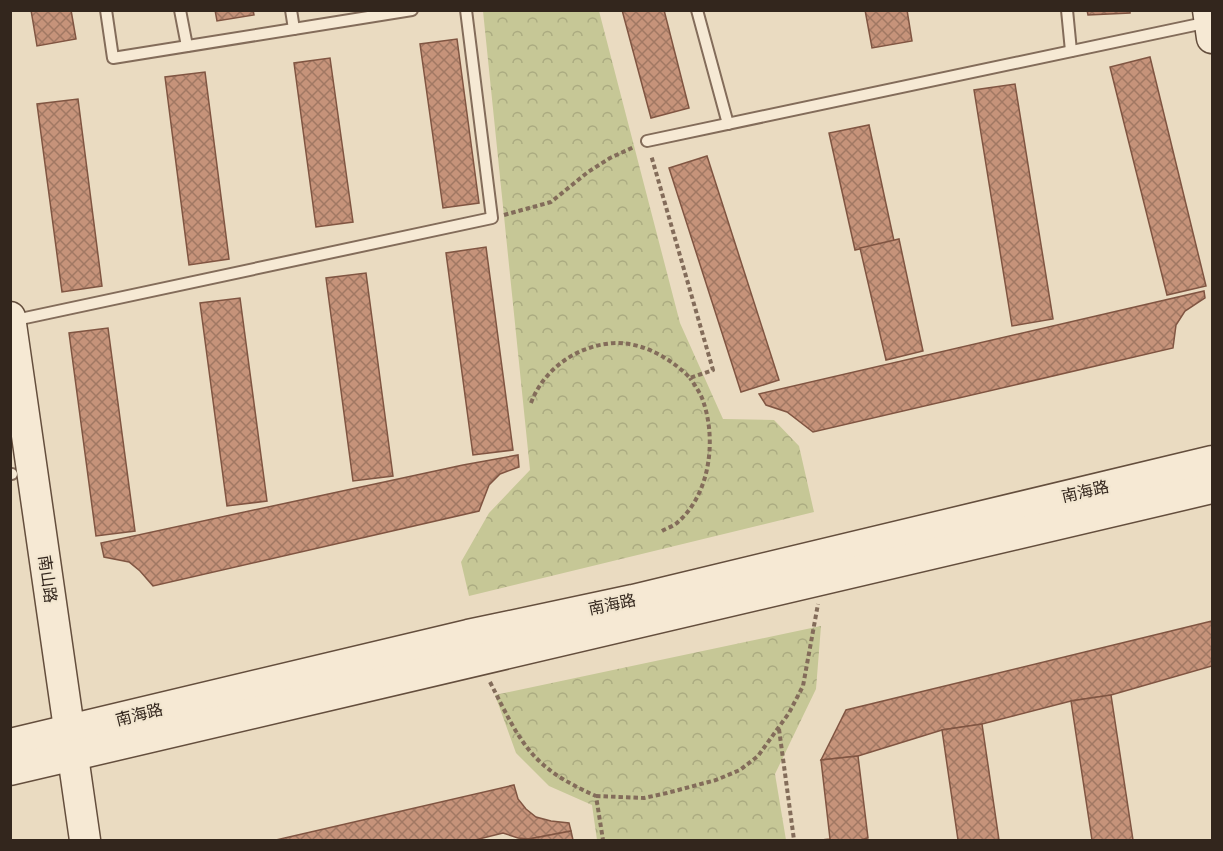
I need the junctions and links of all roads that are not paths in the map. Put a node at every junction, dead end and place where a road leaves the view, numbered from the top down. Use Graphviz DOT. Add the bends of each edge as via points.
graph roads {
  1 [pos="106,10"];
  2 [pos="180,10"];
  3 [pos="291,10"];
  4 [pos="412,10"];
  5 [pos="466,10"];
  6 [pos="697,10"];
  7 [pos="1067,10"];
  8 [pos="378,13"];
  9 [pos="1210,23"];
  10 [pos="294,29"];
  11 [pos="187,46"];
  12 [pos="1071,51"];
  13 [pos="728,124"];
  14 [pos="647,141"];
  15 [pos="11,319"];
  16 [pos="1212,461"];
  17 [pos="11,470"];
  18 [pos="1212,488"];
  19 [pos="10,744"];
  20 [pos="62,745"];
  21 [pos="10,770"];
  22 [pos="66,840"];
  23 [pos="85,840"];
  1 -- 11 [label="lane" via="113,58"];
  2 -- 11 [label="lane"];
  3 -- 10 [label="lane"];
  4 -- 8 [label="lane"];
  5 -- 15 [label="lane" via="492,218"];
  6 -- 13 [label="lane"];
  7 -- 12 [label="lane"];
  8 -- 10 [label="lane"];
  9 -- 12 [label="lane"];
  10 -- 11 [label="lane"];
  12 -- 13 [label="lane"];
  13 -- 14 [label="lane"];
  15 -- 20 [label="main road, 南山路"];
  16 -- 20 [label="main road, 南海路" via="633,600 468,635"];
  17 -- 20 [label="main road, 南山路"];
  18 -- 20 [label="main road, 南海路" via="480,660"];
  19 -- 20 [label="main road, 南海路"];
  20 -- 21 [label="main road, 南海路"];
  20 -- 22 [label="main road, 南山路"];
  20 -- 23 [label="main road, 南山路"];
}
